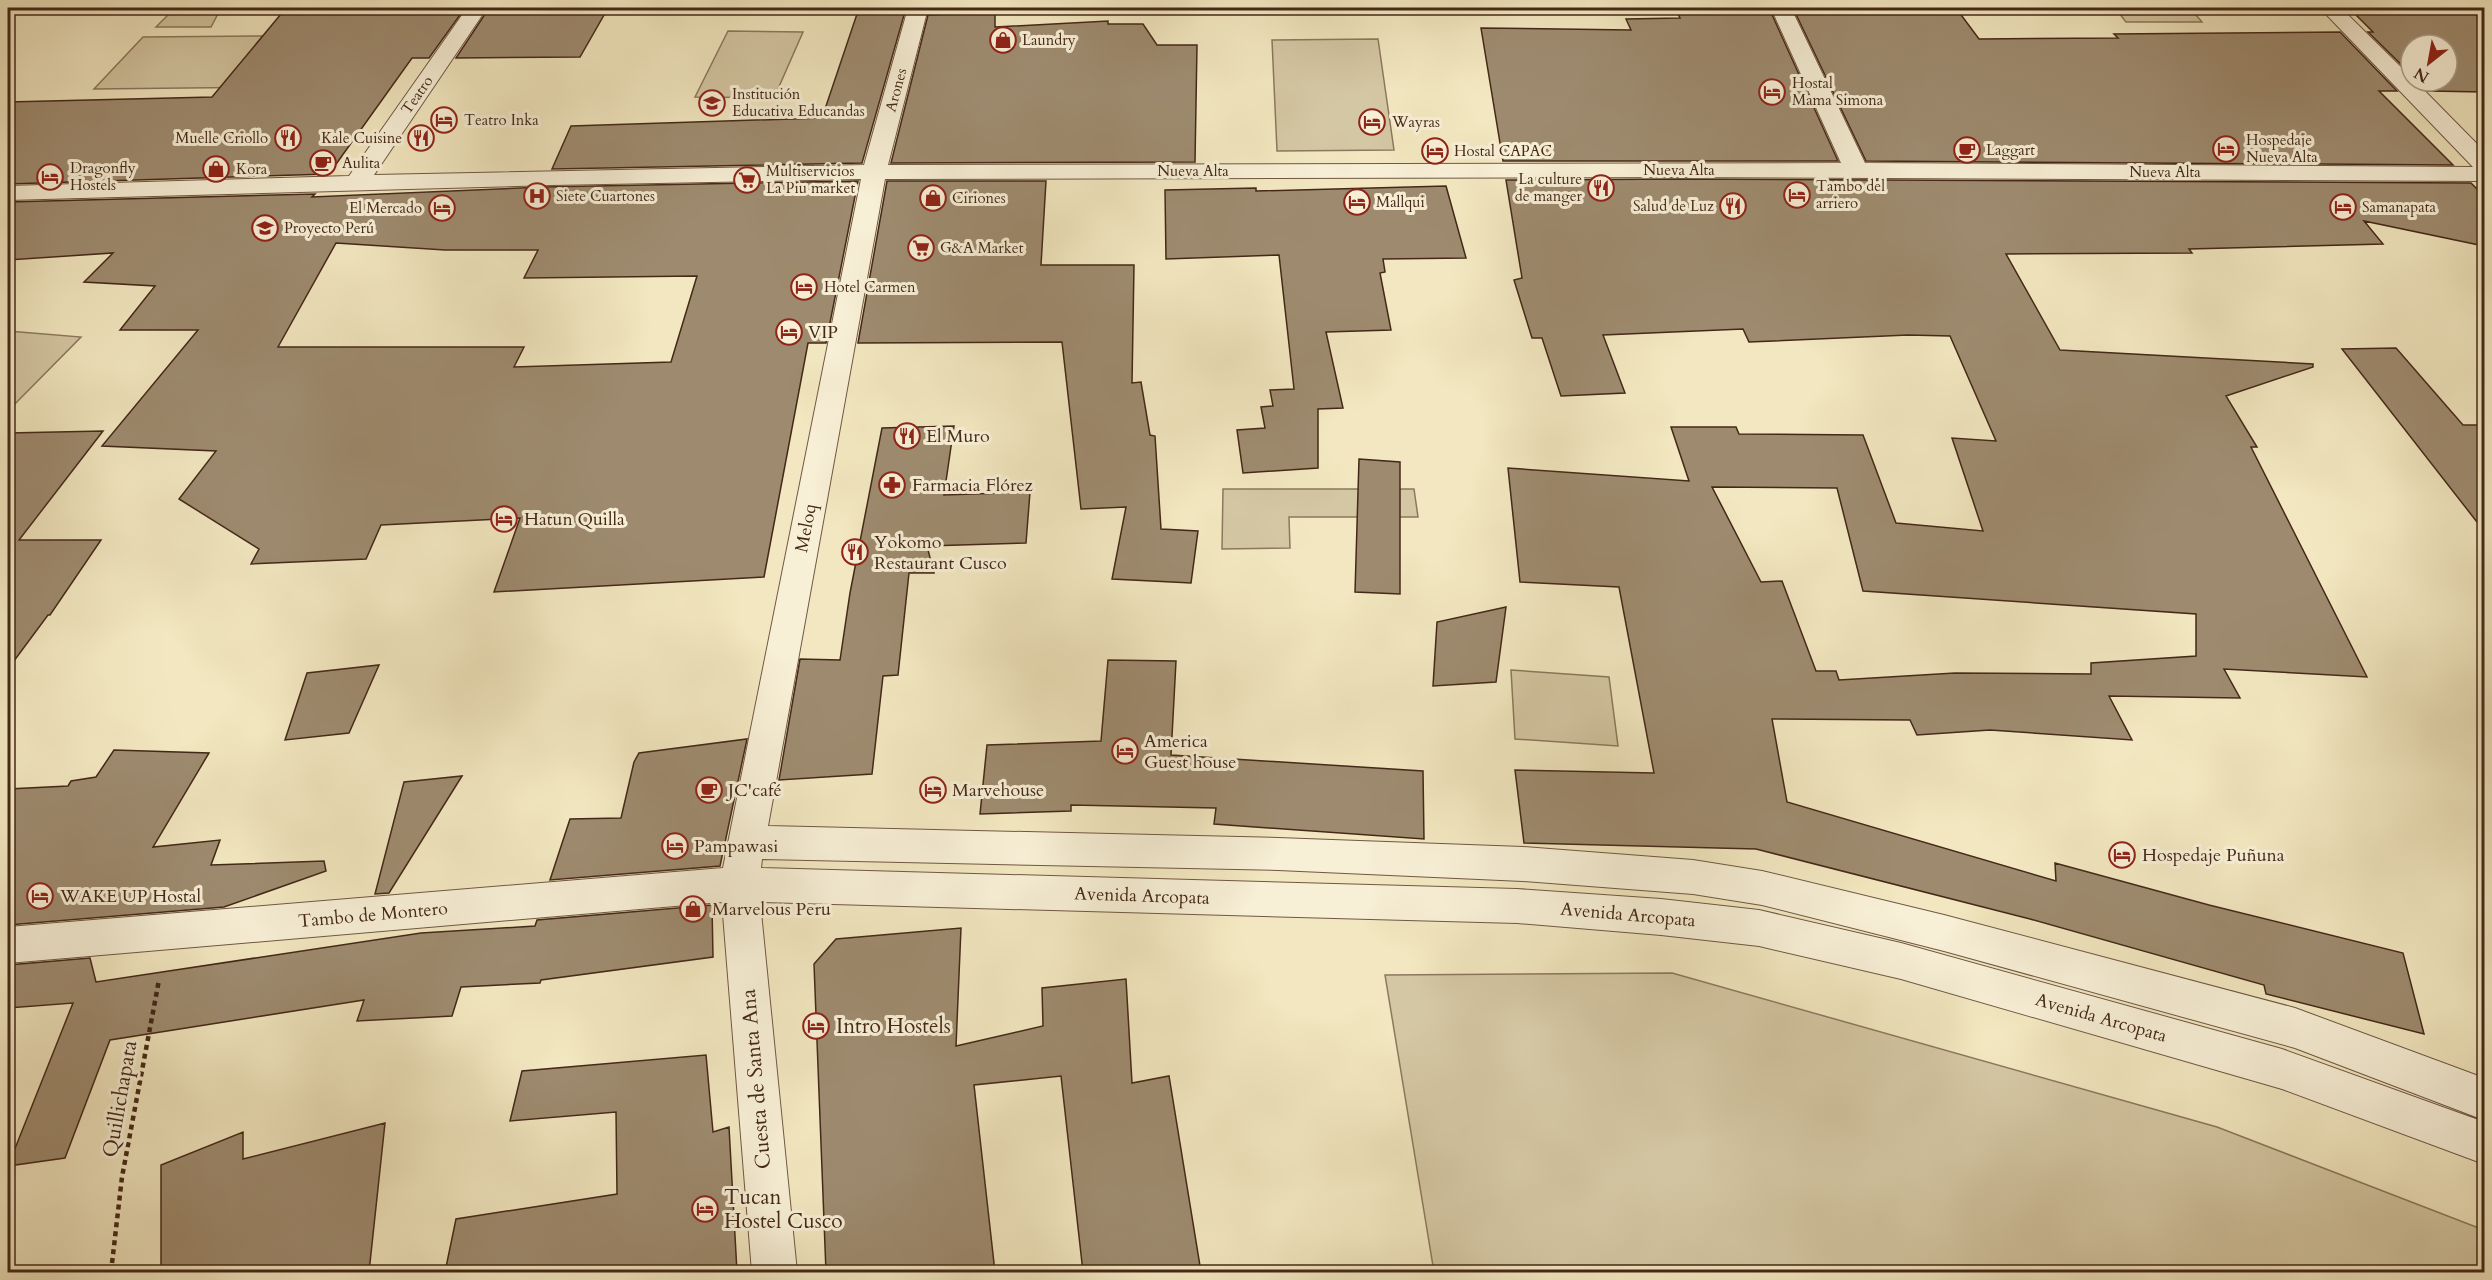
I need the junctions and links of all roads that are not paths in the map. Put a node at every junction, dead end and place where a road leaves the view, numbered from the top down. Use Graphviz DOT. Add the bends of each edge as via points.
graph roads {
  1 [pos="477,8"];
  2 [pos="918,8"];
  3 [pos="1781,8"];
  4 [pos="2330,8"];
  5 [pos="2484,164"];
  6 [pos="1856,170"];
  7 [pos="874,172"];
  8 [pos="2484,174"];
  9 [pos="357,182"];
  10 [pos="8,193"];
  11 [pos="747,842"];
  12 [pos="739,885"];
  13 [pos="8,945"];
  14 [pos="2484,1099"];
  15 [pos="2484,1143"];
  16 [pos="774,1272"];
  1 -- 9 [label="street, Teatro"];
  2 -- 7 [label="street, Arones"];
  3 -- 6 [label="street"];
  4 -- 5 [label="street"];
  6 -- 7 [label="street, Nueva Alta"];
  6 -- 8 [label="street, Nueva Alta"];
  7 -- 9 [label="street"];
  7 -- 11 [label="street, Meloq"];
  9 -- 10 [label="street"];
  11 -- 12 [label="street, Meloq"];
  11 -- 14 [label="street" via="1278,854 1523,864 1693,877 1785,893 2295,1028"];
  12 -- 13 [label="street, Tambo de Montero"];
  12 -- 15 [label="street, Avenida Arcopata" via="1517,906 1661,916 1759,928 1901,962 2282,1069"];
  12 -- 16 [label="street, Cuesta de Santa Ana"];
}
